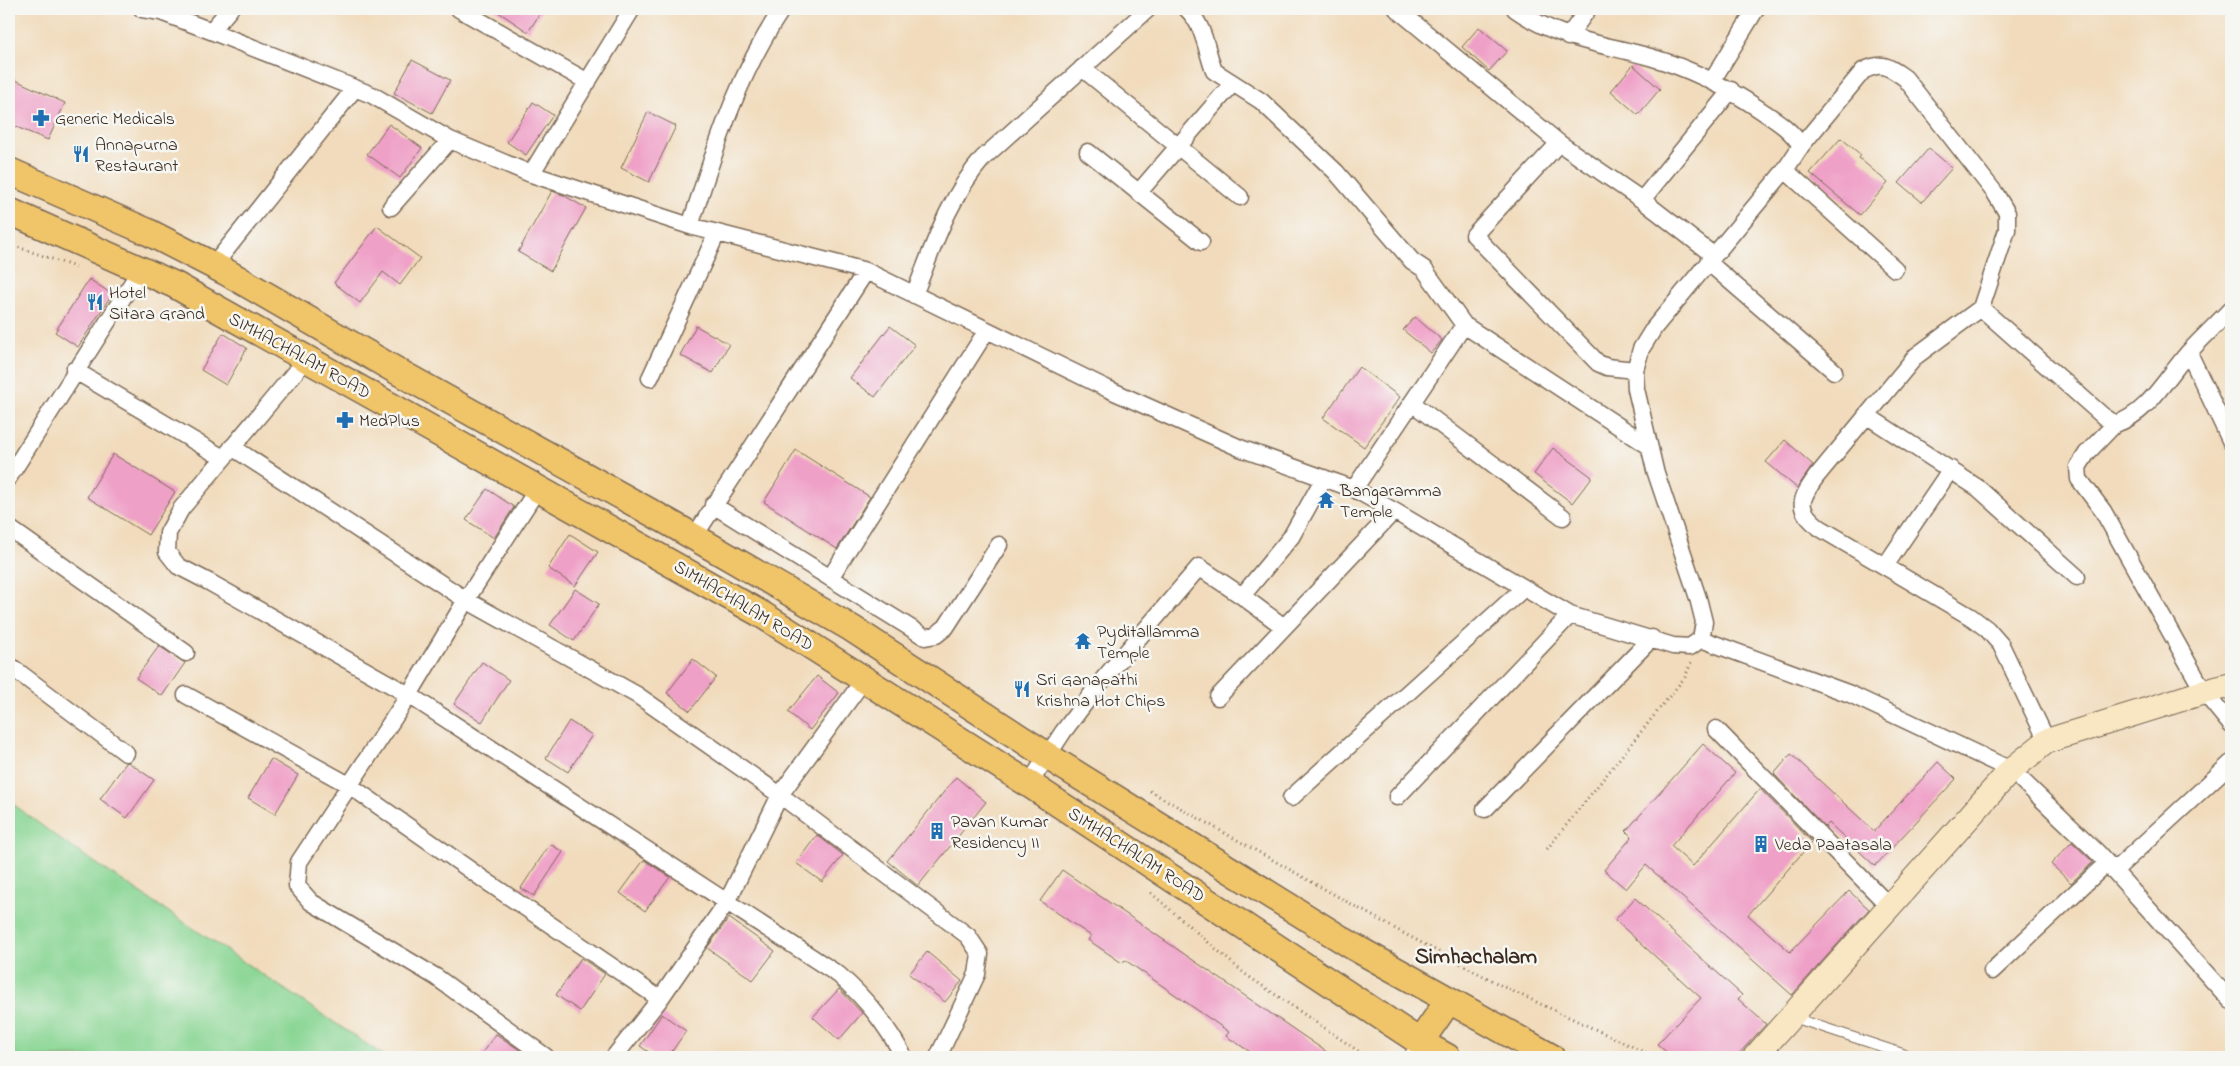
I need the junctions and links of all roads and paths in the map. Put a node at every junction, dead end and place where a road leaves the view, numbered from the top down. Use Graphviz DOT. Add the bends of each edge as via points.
graph roads {
  1 [pos="142,9"];
  2 [pos="230,9"];
  3 [pos="458,9"];
  4 [pos="632,9"];
  5 [pos="782,9"];
  6 [pos="1148,9"];
  7 [pos="1187,9"];
  8 [pos="1397,9"];
  9 [pos="1516,9"];
  10 [pos="1588,9"];
  11 [pos="1756,9"];
  12 [pos="162,10"];
  13 [pos="212,31"];
  14 [pos="1568,37"];
  15 [pos="1082,68"];
  16 [pos="1712,80"];
  17 [pos="588,82"];
  18 [pos="1232,84"];
  19 [pos="355,88"];
  20 [pos="1731,90"];
  21 [pos="450,140"];
  22 [pos="1559,143"];
  23 [pos="1801,146"];
  24 [pos="1179,147"];
  25 [pos="1088,152"];
  26 [pos="1785,170"];
  27 [pos="9,172"];
  28 [pos="531,174"];
  29 [pos="1138,192"];
  30 [pos="1240,197"];
  31 [pos="1642,200"];
  32 [pos="391,207"];
  33 [pos="9,211"];
  34 [pos="690,226"];
  35 [pos="717,233"];
  36 [pos="1201,242"];
  37 [pos="9,244"];
  38 [pos="1710,259"];
  39 [pos="214,265"];
  40 [pos="141,269"];
  41 [pos="1895,269"];
  42 [pos="83,270"];
  43 [pos="866,271"];
  44 [pos="914,294"];
  45 [pos="1982,308"];
  46 [pos="2231,310"];
  47 [pos="1464,325"];
  48 [pos="987,330"];
  49 [pos="2189,352"];
  50 [pos="307,358"];
  51 [pos="74,370"];
  52 [pos="1635,370"];
  53 [pos="1834,370"];
  54 [pos="650,378"];
  55 [pos="1412,403"];
  56 [pos="1866,415"];
  57 [pos="2115,424"];
  58 [pos="2231,442"];
  59 [pos="1649,446"];
  60 [pos="227,452"];
  61 [pos="1951,469"];
  62 [pos="11,470"];
  63 [pos="1324,478"];
  64 [pos="538,488"];
  65 [pos="1354,490"];
  66 [pos="713,505"];
  67 [pos="1394,511"];
  68 [pos="1563,517"];
  69 [pos="9,528"];
  70 [pos="694,537"];
  71 [pos="999,545"];
  72 [pos="676,565"];
  73 [pos="1884,566"];
  74 [pos="2077,577"];
  75 [pos="830,578"];
  76 [pos="1524,588"];
  77 [pos="1242,596"];
  78 [pos="466,600"];
  79 [pos="1570,615"];
  80 [pos="1284,627"];
  81 [pos="1652,638"];
  82 [pos="1701,639"];
  83 [pos="186,653"];
  84 [pos="9,666"];
  85 [pos="865,678"];
  86 [pos="2231,686"];
  87 [pos="2204,692"];
  88 [pos="186,695"];
  89 [pos="409,695"];
  90 [pos="1218,697"];
  91 [pos="2231,725"];
  92 [pos="1716,729"];
  93 [pos="2047,740"];
  94 [pos="126,753"];
  95 [pos="1047,756"];
  96 [pos="2231,763"];
  97 [pos="2011,770"];
  98 [pos="349,784"];
  99 [pos="1029,784"];
  100 [pos="780,795"];
  101 [pos="1397,797"];
  102 [pos="1292,798"];
  103 [pos="1485,809"];
  104 [pos="1547,848"];
  105 [pos="2110,867"];
  106 [pos="1148,891"];
  107 [pos="727,902"];
  108 [pos="1889,906"];
  109 [pos="1992,971"];
  110 [pos="660,999"];
  111 [pos="1449,1000"];
  112 [pos="2231,1001"];
  113 [pos="1789,1016"];
  114 [pos="1414,1050"];
  115 [pos="1763,1052"];
  116 [pos="546,1057"];
  117 [pos="614,1057"];
  118 [pos="904,1057"];
  119 [pos="938,1057"];
  120 [pos="1367,1057"];
  121 [pos="1447,1057"];
  122 [pos="1551,1057"];
  123 [pos="1913,1057"];
  1 -- 12 [label="street"];
  2 -- 13 [label="street"];
  3 -- 17 [label="street"];
  4 -- 17 [label="street"];
  5 -- 34 [label="street" via="763,37 740,83"];
  6 -- 15 [label="street"];
  7 -- 18 [label="street" via="1199,23 1214,71"];
  8 -- 22 [label="street"];
  9 -- 14 [label="street" via="1535,23"];
  10 -- 14 [label="street"];
  11 -- 16 [label="street"];
  12 -- 13 [label="street"];
  13 -- 19 [label="street"];
  14 -- 16 [label="street" via="1651,58"];
  15 -- 24 [label="street"];
  15 -- 44 [label="street" via="983,158 965,179 951,203"];
  16 -- 20 [label="street"];
  17 -- 28 [label="street"];
  18 -- 24 [label="street"];
  18 -- 47 [label="street" via="1261,101 1336,172 1412,261 1424,269"];
  19 -- 21 [label="street"];
  19 -- 39 [label="street"];
  20 -- 23 [label="street" via="1794,135"];
  20 -- 31 [label="street"];
  21 -- 28 [label="street"];
  21 -- 32 [label="street"];
  22 -- 31 [label="street"];
  22 -- 52 [label="street" via="1474,235 1598,363"];
  23 -- 26 [label="street"];
  23 -- 45 [label="street" via="1863,72 1876,64 1890,67 1905,78 2007,213 2007,230"];
  24 -- 29 [label="street"];
  24 -- 30 [label="street"];
  25 -- 29 [label="street"];
  26 -- 38 [label="street"];
  26 -- 41 [label="street"];
  27 -- 39 [label="main road" via="148,232"];
  28 -- 34 [label="street"];
  29 -- 36 [label="street"];
  31 -- 38 [label="street"];
  33 -- 40 [label="main road, SIMHACHALAM ROAD"];
  34 -- 35 [label="street"];
  35 -- 43 [label="street"];
  35 -- 54 [label="street"];
  37 -- 42 [label="path"];
  38 -- 52 [label="street" via="1654,328 1641,349"];
  38 -- 53 [label="street"];
  39 -- 70 [label="main road"];
  40 -- 50 [label="main road, SIMHACHALAM ROAD"];
  40 -- 51 [label="street"];
  43 -- 44 [label="street"];
  43 -- 66 [label="street"];
  44 -- 48 [label="street"];
  45 -- 56 [label="street" via="1916,356"];
  45 -- 57 [label="street"];
  46 -- 49 [label="street"];
  47 -- 55 [label="street"];
  47 -- 59 [label="street"];
  48 -- 63 [label="street" via="1240,448"];
  48 -- 75 [label="street"];
  49 -- 57 [label="street" via="2141,411 2129,420"];
  49 -- 58 [label="street"];
  50 -- 60 [label="street"];
  50 -- 64 [label="main road, SIMHACHALAM ROAD"];
  51 -- 60 [label="street"];
  51 -- 62 [label="street"];
  52 -- 59 [label="street"];
  55 -- 65 [label="street"];
  55 -- 68 [label="street"];
  56 -- 61 [label="street"];
  56 -- 73 [label="street" via="1804,493 1802,506 1807,518 1820,528"];
  57 -- 87 [label="street" via="2087,453 2078,467 2078,479 2103,511"];
  59 -- 82 [label="street" via="1698,598 1704,622"];
  60 -- 78 [label="street"];
  60 -- 89 [label="street" via="181,509 168,533 167,552 178,566"];
  61 -- 73 [label="street"];
  61 -- 74 [label="street" via="1978,488"];
  63 -- 65 [label="street"];
  63 -- 77 [label="street" via="1291,537"];
  64 -- 72 [label="main road, SIMHACHALAM ROAD"];
  64 -- 78 [label="street"];
  65 -- 67 [label="street"];
  66 -- 70 [label="street"];
  66 -- 75 [label="street"];
  67 -- 76 [label="street"];
  67 -- 80 [label="street"];
  69 -- 83 [label="street"];
  70 -- 72 [label="main road"];
  70 -- 95 [label="main road" via="851,628"];
  71 -- 75 [label="street" via="946,627 936,635 925,636 912,630"];
  72 -- 85 [label="main road, SIMHACHALAM ROAD"];
  73 -- 93 [label="street" via="1987,629 2001,645"];
  76 -- 79 [label="street"];
  76 -- 102 [label="street"];
  77 -- 80 [label="street"];
  77 -- 95 [label="street" via="1199,567 1100,683"];
  78 -- 89 [label="street"];
  78 -- 100 [label="street" via="638,695"];
  79 -- 81 [label="street"];
  79 -- 101 [label="street"];
  80 -- 90 [label="street"];
  81 -- 82 [label="street" via="1673,646 1690,647"];
  81 -- 103 [label="street"];
  82 -- 97 [label="street" via="1850,694"];
  82 -- 104 [label="path" via="1685,677"];
  84 -- 94 [label="street"];
  85 -- 99 [label="main road, SIMHACHALAM ROAD"];
  85 -- 100 [label="street"];
  86 -- 87 [label="street"];
  87 -- 91 [label="street"];
  87 -- 93 [label="street"];
  88 -- 98 [label="street"];
  89 -- 98 [label="street"];
  89 -- 107 [label="street"];
  92 -- 108 [label="street"];
  93 -- 97 [label="street"];
  95 -- 99 [label="street"];
  95 -- 111 [label="main road" via="1354,947"];
  96 -- 105 [label="street"];
  97 -- 105 [label="street"];
  97 -- 108 [label="street"];
  98 -- 110 [label="street"];
  98 -- 116 [label="street" via="299,862 296,886 311,902 436,977"];
  99 -- 114 [label="main road, SIMHACHALAM ROAD"];
  100 -- 107 [label="street"];
  100 -- 119 [label="street" via="968,936 980,954 977,974"];
  105 -- 109 [label="street"];
  105 -- 112 [label="street"];
  106 -- 120 [label="path" via="1245,974"];
  107 -- 110 [label="street"];
  107 -- 118 [label="street" via="839,975 864,998"];
  108 -- 113 [label="street"];
  110 -- 117 [label="street"];
  111 -- 114 [label="main road"];
  111 -- 122 [label="main road"];
  113 -- 115 [label="street"];
  113 -- 123 [label="lane"];
  114 -- 121 [label="main road, SIMHACHALAM ROAD"];
}
